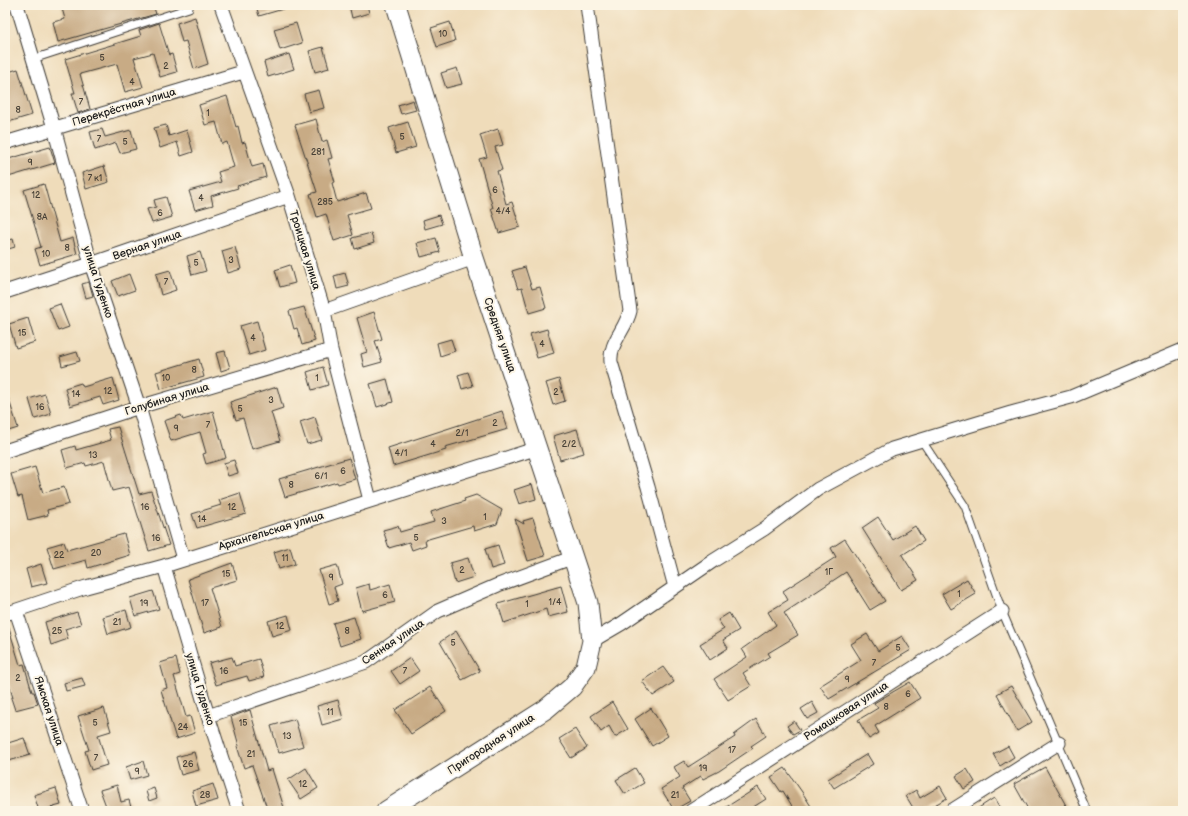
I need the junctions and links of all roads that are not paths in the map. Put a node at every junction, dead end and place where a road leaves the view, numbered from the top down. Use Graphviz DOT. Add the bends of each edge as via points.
graph roads {
  1 [pos="17,5"];
  2 [pos="221,5"];
  3 [pos="396,5"];
  4 [pos="587,5"];
  5 [pos="189,8"];
  6 [pos="33,59"];
  7 [pos="243,72"];
  8 [pos="54,128"];
  9 [pos="5,143"];
  10 [pos="288,196"];
  11 [pos="474,258"];
  12 [pos="91,264"];
  13 [pos="5,292"];
  14 [pos="324,311"];
  15 [pos="331,350"];
  16 [pos="1183,350"];
  17 [pos="139,407"];
  18 [pos="922,441"];
  19 [pos="538,448"];
  20 [pos="5,451"];
  21 [pos="370,500"];
  22 [pos="574,557"];
  23 [pos="182,559"];
  24 [pos="164,566"];
  25 [pos="675,587"];
  26 [pos="1002,611"];
  27 [pos="10,612"];
  28 [pos="592,641"];
  29 [pos="586,667"];
  30 [pos="208,716"];
  31 [pos="1059,743"];
  32 [pos="395,808"];
  33 [pos="82,811"];
  34 [pos="239,811"];
  35 [pos="691,811"];
  36 [pos="951,811"];
  37 [pos="1087,811"];
  1 -- 6 [label="street, улица Гуденко"];
  2 -- 7 [label="street, Троицкая улица"];
  3 -- 11 [label="street, Средняя улица"];
  4 -- 25 [label="street" via="630,311 628,321 610,354 611,362"];
  5 -- 6 [label="lane"];
  6 -- 8 [label="street, улица Гуденко"];
  7 -- 8 [label="street, Перекрёстная улица"];
  7 -- 10 [label="street, Троицкая улица"];
  8 -- 9 [label="street, Перекрёстная улица"];
  8 -- 12 [label="street, улица Гуденко"];
  10 -- 12 [label="street, Верная улица"];
  10 -- 14 [label="street, Троицкая улица"];
  11 -- 14 [label="street"];
  11 -- 19 [label="street, Средняя улица"];
  12 -- 13 [label="street, Верная улица"];
  12 -- 17 [label="street, улица Гуденко"];
  14 -- 15 [label="street, Троицкая улица"];
  15 -- 17 [label="street, Голубиная улица"];
  15 -- 21 [label="street, Троицкая улица"];
  16 -- 18 [label="street" via="1071,397"];
  17 -- 20 [label="street, Голубиная улица"];
  17 -- 23 [label="street, улица Гуденко"];
  18 -- 25 [label="street" via="892,449 818,489 764,529"];
  18 -- 26 [label="lane" via="965,506"];
  19 -- 21 [label="street, Архангельская улица"];
  19 -- 22 [label="street, Средняя улица"];
  21 -- 23 [label="street, Архангельская улица"];
  22 -- 28 [label="street, Средняя улица" via="588,603"];
  22 -- 30 [label="street, Сенная улица" via="498,585 438,611 366,662"];
  23 -- 24 [label="street, Архангельская улица"];
  24 -- 27 [label="street, Архангельская улица" via="86,587"];
  24 -- 30 [label="street, улица Гуденко"];
  25 -- 28 [label="street"];
  26 -- 31 [label="lane"];
  26 -- 35 [label="street, Ромашковая улица"];
  27 -- 33 [label="street, Ямская улица"];
  28 -- 29 [label="street, Средняя улица"];
  29 -- 32 [label="street, Пригородная улица" via="572,687 546,709"];
  30 -- 34 [label="street, улица Гуденко"];
  31 -- 36 [label="street"];
  31 -- 37 [label="lane"];
}
